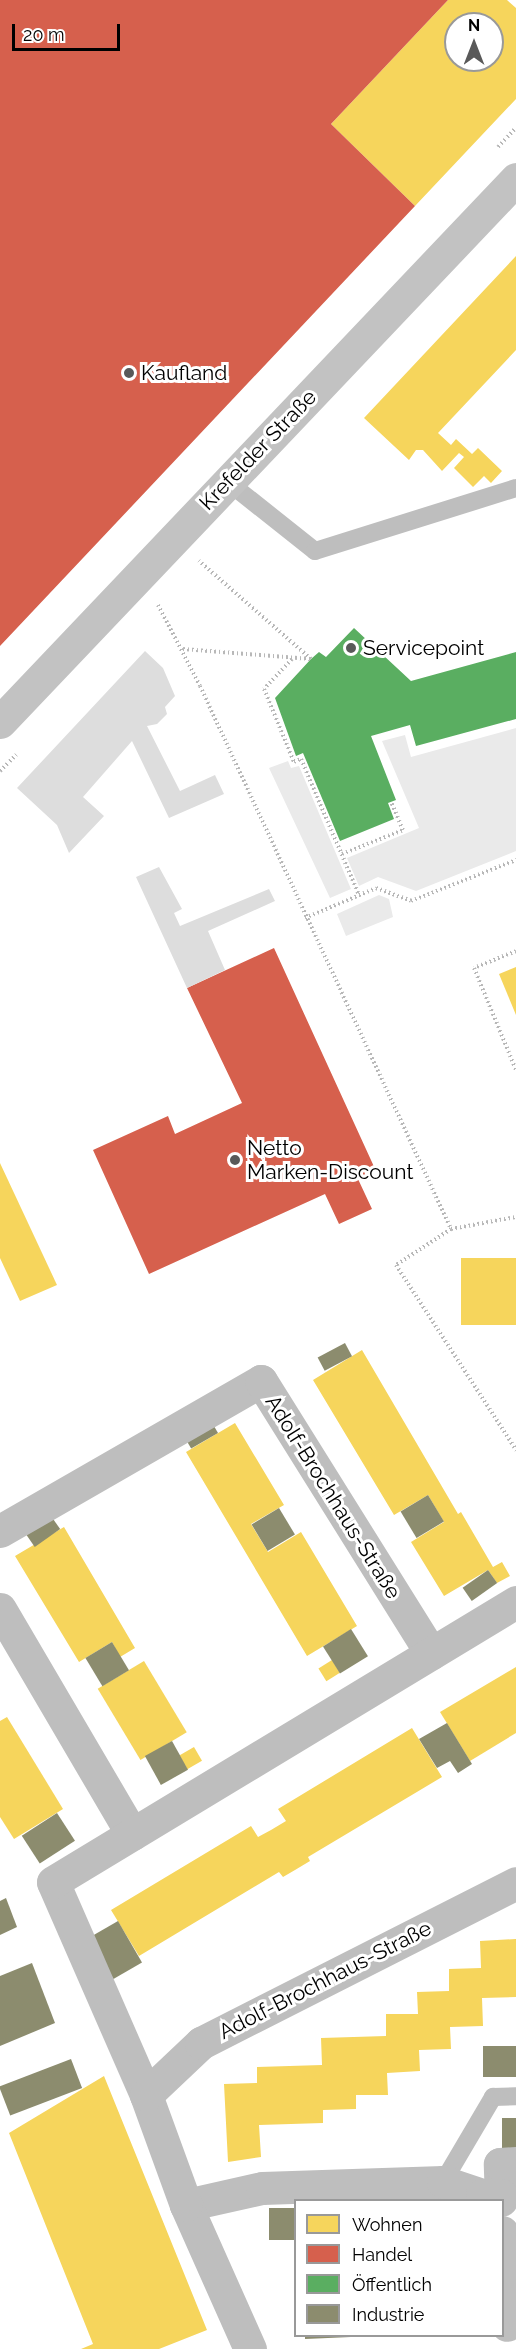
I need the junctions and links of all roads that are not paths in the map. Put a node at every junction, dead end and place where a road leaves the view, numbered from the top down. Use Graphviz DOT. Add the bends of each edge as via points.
graph roads {
  1 [pos="516,179"];
  2 [pos="228,482"];
  3 [pos="516,488"];
  4 [pos="0,722"];
  5 [pos="0,1531"];
  6 [pos="516,1602"];
  7 [pos="0,1609"];
  8 [pos="431,1653"];
  9 [pos="132,1834"];
  10 [pos="516,1883"];
  11 [pos="146,2095"];
  12 [pos="516,2096"];
  13 [pos="516,2163"];
  14 [pos="443,2182"];
  15 [pos="501,2198"];
  16 [pos="186,2205"];
  17 [pos="504,2257"];
  18 [pos="510,2333"];
  19 [pos="250,2349"];
  1 -- 2 [label="main road, Krefelder Straße"];
  2 -- 3 [label="lane" via="315,551"];
  2 -- 4 [label="main road, Krefelder Straße"];
  5 -- 8 [label="street, Adolf-Brochhaus-Straße" via="261,1381"];
  6 -- 8 [label="street"];
  7 -- 9 [label="street"];
  8 -- 9 [label="street"];
  9 -- 11 [label="street" via="53,1882"];
  10 -- 11 [label="street, Adolf-Brochhaus-Straße" via="201,2043"];
  11 -- 16 [label="street"];
  12 -- 14 [label="lane" via="493,2097"];
  13 -- 15 [label="street" via="500,2164"];
  14 -- 15 [label="street"];
  14 -- 16 [label="street" via="262,2188"];
  16 -- 19 [label="street"];
  17 -- 18 [label="street"];
}
